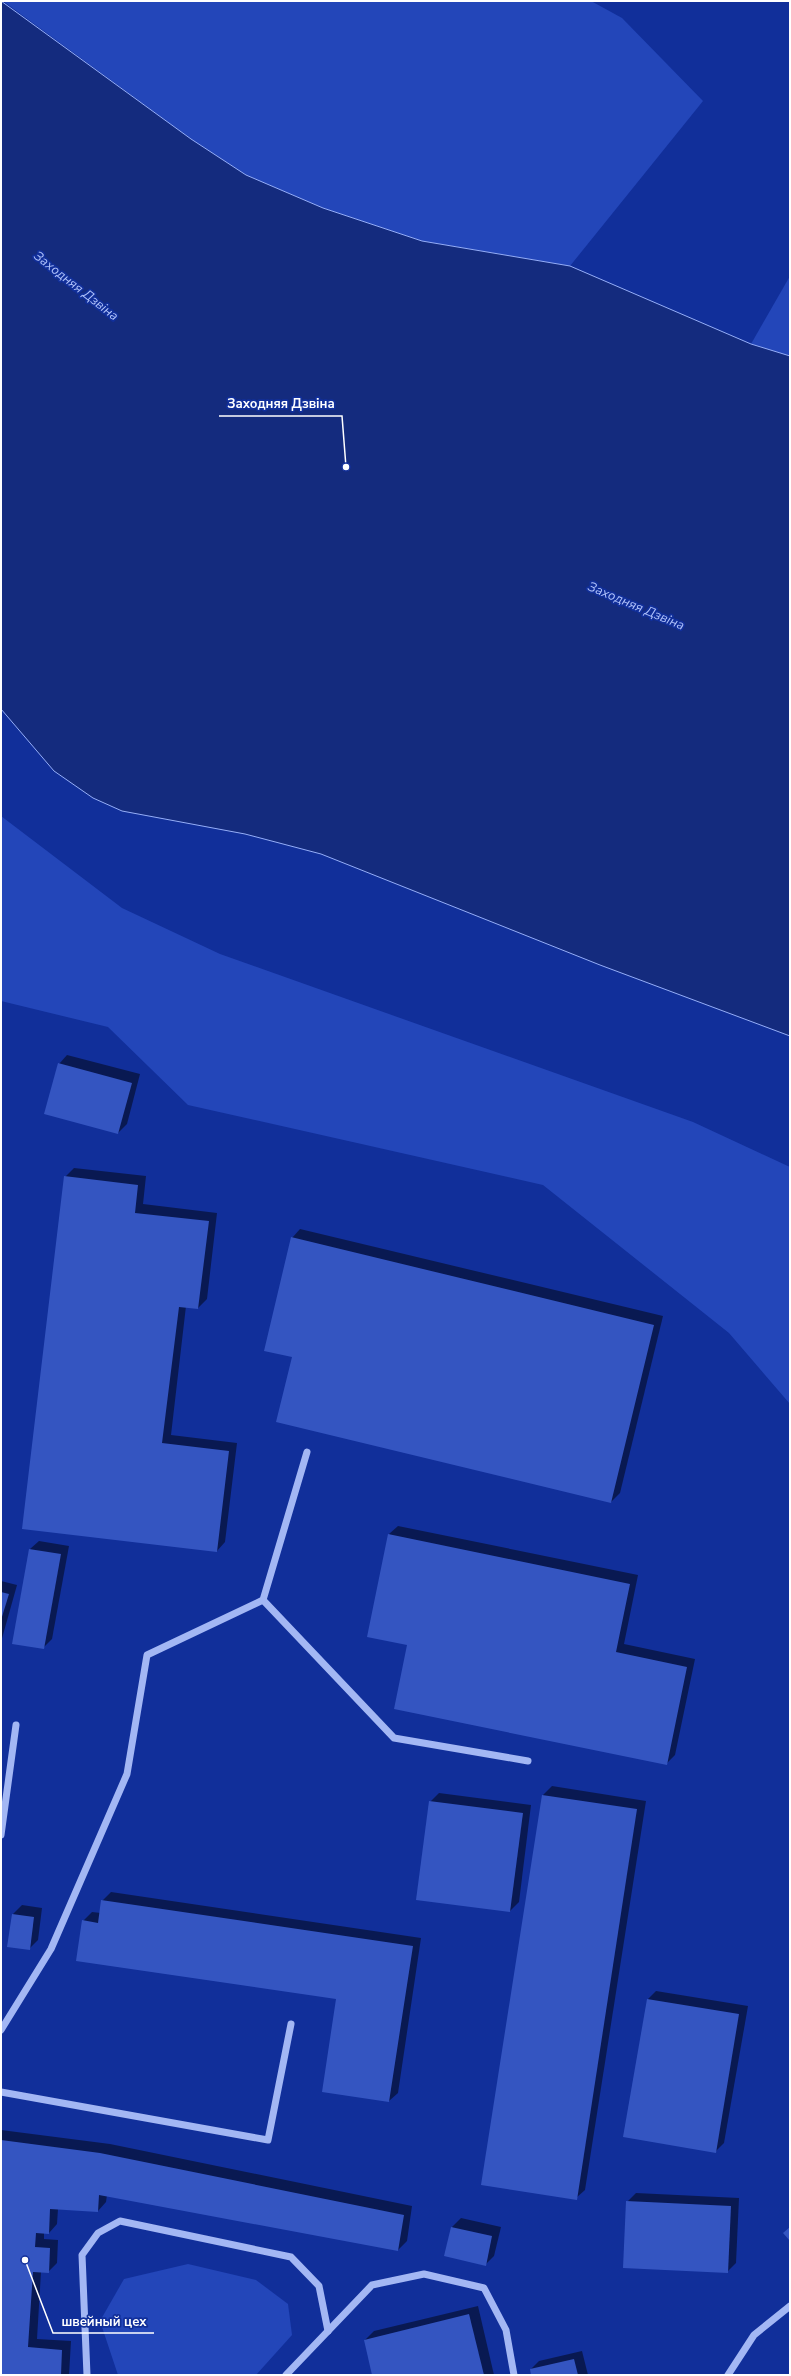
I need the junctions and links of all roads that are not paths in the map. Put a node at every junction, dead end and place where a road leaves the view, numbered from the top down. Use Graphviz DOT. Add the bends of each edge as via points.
graph roads {
  1 [pos="306,1452"];
  2 [pos="263,1600"];
  3 [pos="16,1725"];
  4 [pos="528,1761"];
  5 [pos="1,1835"];
  6 [pos="291,2024"];
  7 [pos="1,2030"];
  8 [pos="1,2092"];
  9 [pos="790,2306"];
  10 [pos="328,2331"];
  11 [pos="87,2375"];
  12 [pos="286,2375"];
  13 [pos="514,2375"];
  14 [pos="728,2375"];
  1 -- 2 [label="street"];
  2 -- 4 [label="street" via="394,1738"];
  2 -- 7 [label="street" via="146,1655 127,1774 51,1949"];
  3 -- 5 [label="street"];
  6 -- 8 [label="street" via="268,2140"];
  9 -- 14 [label="street" via="754,2335"];
  10 -- 11 [label="street" via="319,2286 291,2257 120,2221 98,2233 82,2255"];
  10 -- 12 [label="street"];
  10 -- 13 [label="street" via="372,2285 424,2274 484,2288 506,2330"];
}
